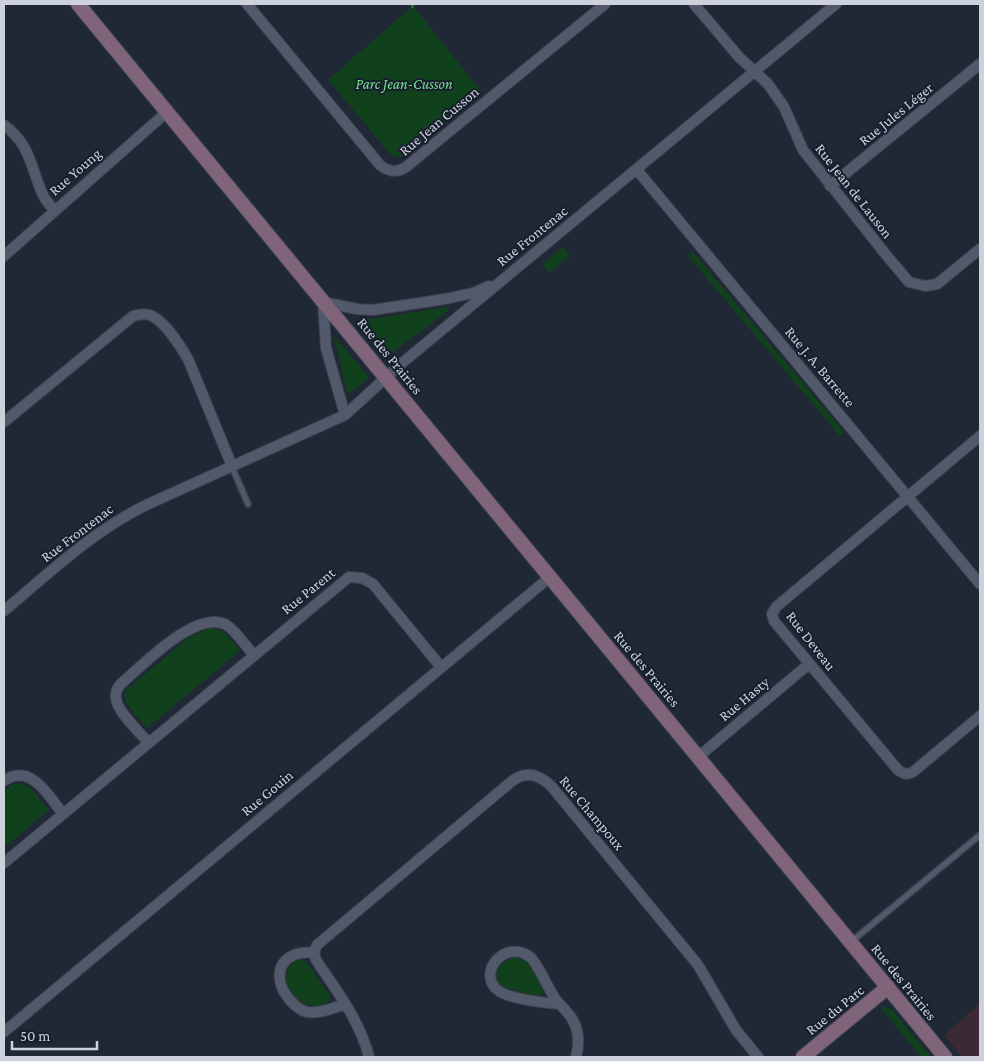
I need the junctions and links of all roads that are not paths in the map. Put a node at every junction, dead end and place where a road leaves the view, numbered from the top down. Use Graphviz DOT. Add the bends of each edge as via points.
graph roads {
  1 [pos="78,4"];
  2 [pos="247,4"];
  3 [pos="605,4"];
  4 [pos="694,4"];
  5 [pos="836,4"];
  6 [pos="980,64"];
  7 [pos="754,71"];
  8 [pos="168,111"];
  9 [pos="4,125"];
  10 [pos="637,170"];
  11 [pos="830,186"];
  12 [pos="54,210"];
  13 [pos="980,249"];
  14 [pos="4,256"];
  15 [pos="501,281"];
  16 [pos="323,302"];
  17 [pos="386,378"];
  18 [pos="345,415"];
  19 [pos="4,422"];
  20 [pos="980,436"];
  21 [pos="232,466"];
  22 [pos="908,496"];
  23 [pos="248,504"];
  24 [pos="550,577"];
  25 [pos="980,584"];
  26 [pos="4,611"];
  27 [pos="254,655"];
  28 [pos="809,664"];
  29 [pos="441,667"];
  30 [pos="980,716"];
  31 [pos="148,742"];
  32 [pos="698,757"];
  33 [pos="4,780"];
  34 [pos="63,814"];
  35 [pos="980,835"];
  36 [pos="4,863"];
  37 [pos="851,942"];
  38 [pos="314,952"];
  39 [pos="888,987"];
  40 [pos="345,1004"];
  41 [pos="559,1004"];
  42 [pos="4,1032"];
  43 [pos="369,1057"];
  44 [pos="576,1057"];
  45 [pos="758,1057"];
  46 [pos="803,1057"];
  47 [pos="945,1057"];
  1 -- 8 [label="main road, Rue des Prairies"];
  2 -- 3 [label="street, Rue Jean Cusson" via="380,165 392,172 406,168"];
  4 -- 7 [label="street, Rue Jean de Lauson"];
  5 -- 7 [label="street, Rue Frontenac"];
  6 -- 11 [label="street, Rue Jules Léger"];
  7 -- 10 [label="street, Rue Frontenac"];
  7 -- 11 [label="street, Rue Jean de Lauson" via="778,97 802,150"];
  8 -- 12 [label="street, Rue Young"];
  8 -- 16 [label="main road, Rue des Prairies"];
  9 -- 12 [label="street" via="26,149 43,196"];
  10 -- 15 [label="street, Rue Frontenac"];
  10 -- 22 [label="street, Rue J. A. Barrette"];
  11 -- 13 [label="street, Rue Jean de Lauson" via="906,279 913,283 924,286 937,284"];
  12 -- 14 [label="street, Rue Young"];
  15 -- 16 [label="street, Rue des Prairies" via="460,296 373,310"];
  15 -- 17 [label="street, Rue Frontenac"];
  16 -- 17 [label="main road, Rue des Prairies"];
  16 -- 18 [label="street" via="326,348"];
  17 -- 18 [label="street, Rue Frontenac"];
  17 -- 24 [label="main road, Rue des Prairies"];
  18 -- 21 [label="street, Rue Frontenac"];
  19 -- 21 [label="street" via="133,316 150,315 160,322 188,359"];
  20 -- 22 [label="street, Rue Deveau"];
  21 -- 23 [label="lane"];
  21 -- 26 [label="street, Rue Frontenac" via="144,506 95,534"];
  22 -- 25 [label="street, Rue J. A. Barrette"];
  22 -- 28 [label="street, Rue Deveau" via="774,610 772,618"];
  24 -- 29 [label="street, Rue Gouin"];
  24 -- 32 [label="main road, Rue des Prairies"];
  27 -- 29 [label="street, Rue Parent" via="345,579 353,576 373,584"];
  27 -- 31 [label="street, Rue Parent"];
  27 -- 31 [label="street" via="232,630 220,623 199,624 180,634 124,681 116,693 118,705"];
  28 -- 30 [label="street, Rue Deveau" via="898,770 906,774 913,772"];
  28 -- 32 [label="street, Rue Hasty"];
  29 -- 42 [label="street, Rue Gouin"];
  31 -- 34 [label="street, Rue Parent"];
  32 -- 37 [label="main road, Rue des Prairies"];
  33 -- 34 [label="street" via="15,775 31,778"];
  34 -- 36 [label="street, Rue Parent"];
  35 -- 37 [label="lane"];
  37 -- 39 [label="main road, Rue des Prairies"];
  38 -- 40 [label="street"];
  38 -- 40 [label="street" via="294,955 286,960 279,974 282,989 296,1006 308,1012"];
  38 -- 45 [label="street, Rue Champoux" via="326,937 512,781 522,775 534,774 552,787 698,965 736,1030"];
  39 -- 46 [label="main road, Rue du Parc"];
  39 -- 47 [label="main road, Rue des Prairies"];
  40 -- 43 [label="street" via="356,1021"];
  41 -- 41 [label="street" via="530,956 509,952 493,965 491,979 499,991"];
  41 -- 44 [label="street" via="576,1026 579,1041"];
}
